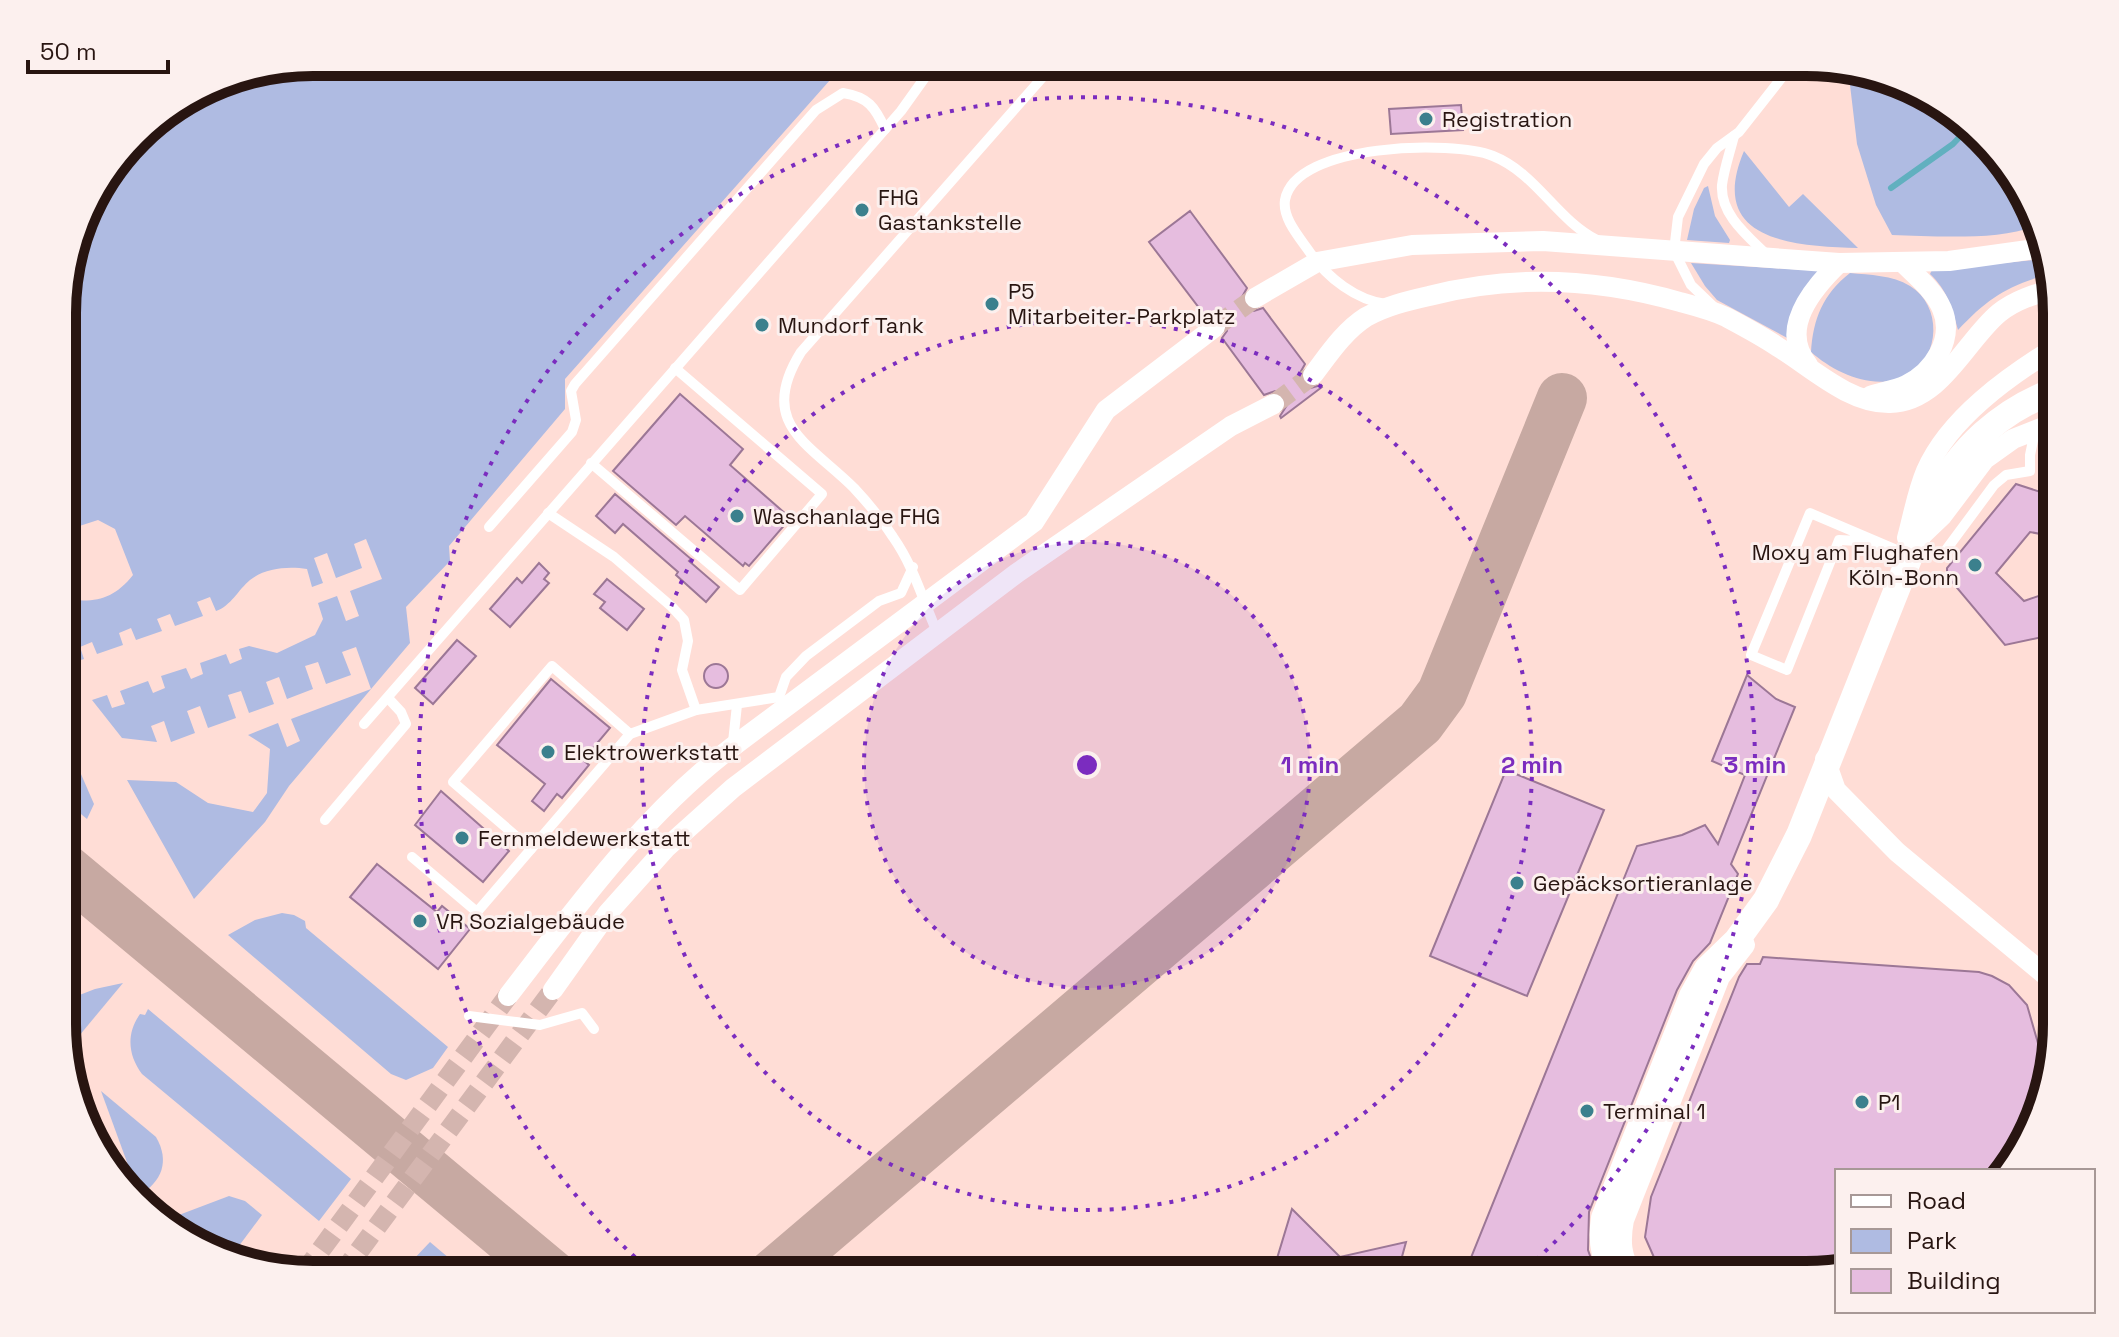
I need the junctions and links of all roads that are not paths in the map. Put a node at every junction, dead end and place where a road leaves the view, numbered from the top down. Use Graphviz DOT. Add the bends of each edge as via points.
graph roads {
  1 [pos="1783,76"];
  2 [pos="925,77"];
  3 [pos="1043,77"];
  4 [pos="885,129"];
  5 [pos="1734,136"];
  6 [pos="1610,246"];
  7 [pos="2034,249"];
  8 [pos="1674,251"];
  9 [pos="1770,257"];
  10 [pos="1317,262"];
  11 [pos="1902,262"];
  12 [pos="1839,263"];
  13 [pos="2041,293"];
  14 [pos="1255,298"];
  15 [pos="1394,305"];
  16 [pos="1723,316"];
  17 [pos="1215,327"];
  18 [pos="2042,357"];
  19 [pos="1809,366"];
  20 [pos="675,368"];
  21 [pos="1313,375"];
  22 [pos="2042,397"];
  23 [pos="1862,398"];
  24 [pos="1274,404"];
  25 [pos="2042,428"];
  26 [pos="2035,431"];
  27 [pos="591,463"];
  28 [pos="548,513"];
  29 [pos="489,527"];
  30 [pos="1904,553"];
  31 [pos="1940,558"];
  32 [pos="913,567"];
  33 [pos="924,603"];
  34 [pos="937,632"];
  35 [pos="388,698"];
  36 [pos="737,705"];
  37 [pos="696,710"];
  38 [pos="364,724"];
  39 [pos="630,734"];
  40 [pos="731,748"];
  41 [pos="1823,752"];
  42 [pos="325,820"];
  43 [pos="531,849"];
  44 [pos="412,857"];
  45 [pos="2042,972"];
  46 [pos="553,990"];
  47 [pos="508,996"];
  48 [pos="469,1016"];
  49 [pos="594,1029"];
  50 [pos="1624,1220"];
  51 [pos="1607,1260"];
  52 [pos="1623,1260"];
  53 [pos="1636,1260"];
  1 -- 5 [label="lane"];
  2 -- 4 [label="lane"];
  3 -- 32 [label="lane" via="790,369 785,410 800,442 854,489"];
  4 -- 20 [label="lane"];
  4 -- 29 [label="lane" via="876,108 861,96 843,93 816,110 575,384 572,432"];
  5 -- 8 [label="lane" via="1704,164 1678,217"];
  5 -- 9 [label="lane" via="1722,186 1726,208 1741,231"];
  6 -- 8 [label="street"];
  6 -- 10 [label="street" via="1543,241 1412,245"];
  6 -- 10 [label="lane" via="1589,236 1532,182 1493,156 1466,149 1385,151 1319,164 1291,189 1285,200 1288,219"];
  7 -- 11 [label="street"];
  8 -- 9 [label="street"];
  8 -- 16 [label="lane" via="1691,285"];
  9 -- 12 [label="street"];
  10 -- 14 [label="street"];
  10 -- 15 [label="lane" via="1345,288 1373,302"];
  11 -- 12 [label="street"];
  11 -- 23 [label="street" via="1941,307 1946,337 1918,378"];
  12 -- 19 [label="street" via="1813,289 1800,316 1796,345"];
  13 -- 23 [label="street" via="1997,314 1955,364 1918,395 1891,403"];
  15 -- 16 [label="street" via="1462,287 1571,281 1662,296"];
  15 -- 21 [label="street" via="1348,330"];
  16 -- 19 [label="street"];
  17 -- 33 [label="street" via="1106,410 1034,522"];
  18 -- 30 [label="street" via="1983,398 1942,443 1926,471"];
  19 -- 23 [label="street"];
  20 -- 27 [label="lane"];
  20 -- 27 [label="lane" via="822,494 740,590"];
  22 -- 51 [label="street" via="1983,433 1932,501 1799,835 1766,900 1707,969 1692,996 1604,1218"];
  24 -- 34 [label="street" via="1153,478"];
  25 -- 26 [label="street"];
  26 -- 30 [label="street" via="1985,459 1942,516"];
  26 -- 31 [label="lane" via="2030,471 2006,475 1994,485"];
  27 -- 28 [label="lane"];
  28 -- 35 [label="lane"];
  28 -- 37 [label="lane" via="614,557 684,620 688,641 682,670"];
  30 -- 30 [label="lane" via="1810,513 1751,655 1787,670 1839,540"];
  30 -- 41 [label="street"];
  32 -- 33 [label="lane"];
  32 -- 36 [label="lane" via="901,593 879,601 806,656 786,677 779,697"];
  33 -- 34 [label="lane"];
  33 -- 40 [label="street"];
  34 -- 46 [label="street" via="733,788 666,848 607,914"];
  35 -- 38 [label="lane"];
  35 -- 42 [label="lane" via="406,724"];
  36 -- 37 [label="lane"];
  36 -- 40 [label="lane"];
  37 -- 39 [label="lane"];
  39 -- 43 [label="lane"];
  39 -- 43 [label="lane" via="552,666 492,735 453,782"];
  40 -- 47 [label="street" via="642,829"];
  41 -- 45 [label="street" via="1836,790 1897,852"];
  41 -- 50 [label="street" via="1769,912 1720,977"];
  43 -- 44 [label="lane" via="477,912"];
  48 -- 49 [label="lane" via="540,1025 582,1013"];
  50 -- 52 [label="street"];
  50 -- 53 [label="street"];
}
